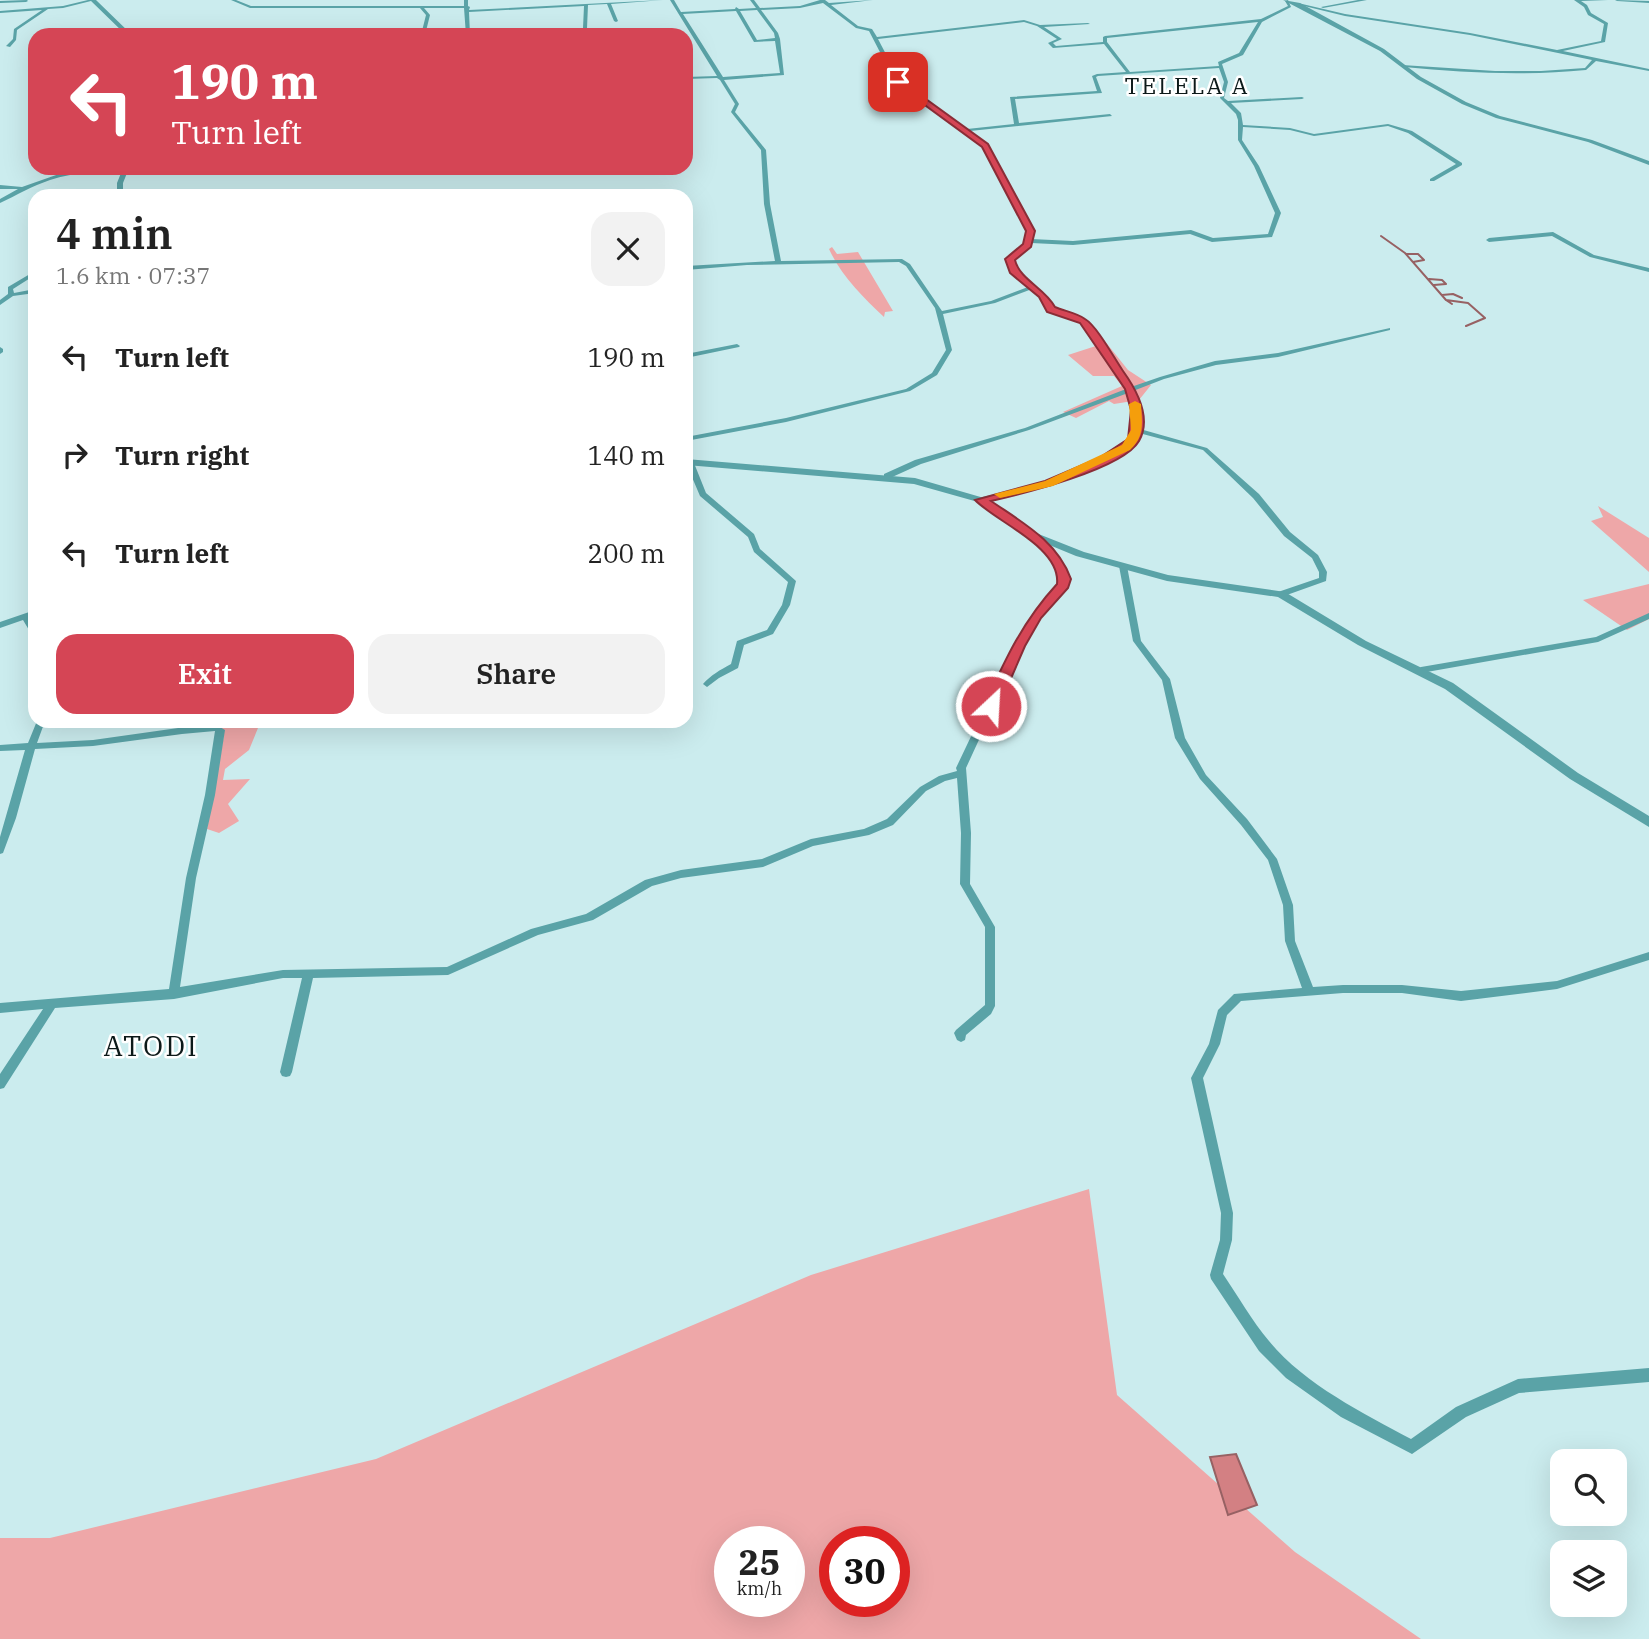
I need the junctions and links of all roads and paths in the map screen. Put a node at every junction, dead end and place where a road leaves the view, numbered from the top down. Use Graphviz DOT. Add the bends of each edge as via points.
graph roads {
  1 [pos="93,0"];
  2 [pos="233,0"];
  3 [pos="466,0"];
  4 [pos="661,0"];
  5 [pos="672,0"];
  6 [pos="752,0"];
  7 [pos="871,0"];
  8 [pos="1287,0"];
  9 [pos="1365,0"];
  10 [pos="1578,0"];
  11 [pos="1606,0"];
  12 [pos="1617,0"];
  13 [pos="2,1"];
  14 [pos="26,1"];
  15 [pos="825,1"];
  16 [pos="1649,2"];
  17 [pos="609,4"];
  18 [pos="1298,4"];
  19 [pos="586,6"];
  20 [pos="1309,6"];
  21 [pos="421,7"];
  22 [pos="47,8"];
  23 [pos="736,8"];
  24 [pos="756,8"];
  25 [pos="468,9"];
  26 [pos="0,12"];
  27 [pos="681,13"];
  28 [pos="1262,20"];
  29 [pos="616,21"];
  30 [pos="1088,24"];
  31 [pos="1039,26"];
  32 [pos="122,28"];
  33 [pos="425,28"];
  34 [pos="468,28"];
  35 [pos="585,28"];
  36 [pos="692,28"];
  37 [pos="693,30"];
  38 [pos="875,38"];
  39 [pos="778,39"];
  40 [pos="1105,43"];
  41 [pos="8,46"];
  42 [pos="1556,52"];
  43 [pos="1594,61"];
  44 [pos="1404,66"];
  45 [pos="1221,67"];
  46 [pos="1649,70"];
  47 [pos="1129,73"];
  48 [pos="693,78"];
  49 [pos="719,78"];
  50 [pos="1302,98"];
  51 [pos="1226,102"];
  52 [pos="1110,115"];
  53 [pos="1017,125"];
  54 [pos="1243,126"];
  55 [pos="968,130"];
  56 [pos="1649,163"];
  57 [pos="58,175"];
  58 [pos="1432,180"];
  59 [pos="0,187"];
  60 [pos="21,188"];
  61 [pos="0,201"];
  62 [pos="1489,240"];
  63 [pos="1031,241"];
  64 [pos="778,262"];
  65 [pos="693,268"];
  66 [pos="1649,270"];
  67 [pos="28,277"];
  68 [pos="1030,288"];
  69 [pos="28,292"];
  70 [pos="10,295"];
  71 [pos="0,303"];
  72 [pos="940,313"];
  73 [pos="1388,329"];
  74 [pos="737,346"];
  75 [pos="693,355"];
  76 [pos="1130,389"];
  77 [pos="1137,430"];
  78 [pos="693,438"];
  79 [pos="693,464"];
  80 [pos="693,473"];
  81 [pos="887,477"];
  82 [pos="981,500"];
  83 [pos="1033,535"];
  84 [pos="1123,566"];
  85 [pos="1281,594"];
  86 [pos="1649,615"];
  87 [pos="28,616"];
  88 [pos="0,625"];
  89 [pos="1421,670"];
  90 [pos="707,684"];
  91 [pos="38,728"];
  92 [pos="172,728"];
  93 [pos="217,728"];
  94 [pos="30,746"];
  95 [pos="0,748"];
  96 [pos="960,774"];
  97 [pos="1649,822"];
  98 [pos="0,850"];
  99 [pos="1649,956"];
  100 [pos="308,975"];
  101 [pos="1309,991"];
  102 [pos="174,994"];
  103 [pos="52,1003"];
  104 [pos="0,1007"];
  105 [pos="961,1037"];
  106 [pos="286,1072"];
  107 [pos="0,1083"];
  108 [pos="1649,1375"];
  1 -- 22 [label="street"];
  1 -- 32 [label="street"];
  2 -- 21 [label="street" via="250,7"];
  3 -- 25 [label="street"];
  4 -- 17 [label="street"];
  5 -- 27 [label="street"];
  6 -- 24 [label="street"];
  7 -- 15 [label="street"];
  8 -- 18 [label="street"];
  8 -- 28 [label="street" via="1290,6"];
  9 -- 20 [label="street"];
  10 -- 11 [label="street"];
  10 -- 42 [label="street" via="1589,14 1606,23 1603,42"];
  12 -- 16 [label="street"];
  13 -- 14 [label="street"];
  15 -- 24 [label="street"];
  15 -- 38 [label="street" via="857,27 872,30"];
  17 -- 19 [label="street"];
  17 -- 29 [label="street"];
  18 -- 20 [label="street"];
  18 -- 44 [label="street"];
  19 -- 25 [label="street"];
  19 -- 35 [label="street"];
  20 -- 42 [label="street"];
  21 -- 25 [label="street"];
  21 -- 33 [label="street" via="428,15"];
  22 -- 26 [label="street"];
  22 -- 41 [label="street" via="15,30"];
  23 -- 24 [label="street"];
  23 -- 27 [label="street"];
  23 -- 39 [label="street" via="756,41"];
  24 -- 39 [label="street" via="774,27"];
  25 -- 34 [label="street"];
  27 -- 36 [label="street"];
  28 -- 40 [label="street" via="1105,37"];
  28 -- 45 [label="street" via="1241,54 1222,61"];
  30 -- 31 [label="street"];
  31 -- 38 [label="street" via="1024,21"];
  31 -- 40 [label="street" via="1060,39 1050,43 1055,47"];
  37 -- 49 [label="street"];
  38 -- 55 [label="street" via="898,82"];
  39 -- 49 [label="street" via="782,74"];
  40 -- 47 [label="street"];
  42 -- 43 [label="street"];
  43 -- 44 [label="street" via="1586,69 1539,72"];
  43 -- 46 [label="street"];
  44 -- 56 [label="street" via="1485,113 1590,141"];
  45 -- 47 [label="street"];
  45 -- 51 [label="street"];
  47 -- 53 [label="street" via="1095,76 1100,92 1012,98"];
  48 -- 49 [label="street"];
  49 -- 64 [label="street" via="737,104 736,119 763,150"];
  50 -- 51 [label="street"];
  51 -- 54 [label="street"];
  52 -- 53 [label="street"];
  53 -- 55 [label="street"];
  54 -- 58 [label="street" via="1314,135 1370,126 1399,128 1460,164"];
  54 -- 63 [label="street" via="1239,138 1257,164 1278,213 1270,236 1212,240 1191,232 1073,243"];
  55 -- 63 [label="street" via="985,146 1027,222"];
  57 -- 60 [label="street"];
  59 -- 60 [label="street"];
  60 -- 61 [label="street"];
  62 -- 66 [label="street" via="1553,234 1600,259"];
  63 -- 68 [label="street" via="1009,262"];
  64 -- 65 [label="street"];
  64 -- 72 [label="street" via="900,260"];
  67 -- 70 [label="street" via="10,288"];
  68 -- 72 [label="street" via="993,302"];
  68 -- 76 [label="street" via="1044,295 1051,309 1083,321"];
  69 -- 70 [label="street"];
  70 -- 71 [label="street"];
  72 -- 78 [label="street" via="949,350 940,369 923,383 838,407"];
  73 -- 76 [label="street" via="1278,355 1215,363"];
  74 -- 75 [label="street"];
  76 -- 77 [label="street"];
  76 -- 81 [label="street" via="1027,429 918,462"];
  77 -- 82 [label="street" via="1126,447 1083,470 1049,484"];
  77 -- 85 [label="street" via="1205,449 1315,557 1323,579"];
  79 -- 81 [label="street"];
  80 -- 90 [label="street" via="703,494 751,536 757,550 792,582 786,605 770,632 740,643 735,666"];
  81 -- 82 [label="street"];
  82 -- 83 [label="street"];
  83 -- 84 [label="street"];
  83 -- 96 [label="street" via="1059,564 1064,583 1036,615 1018,646"];
  84 -- 85 [label="street" via="1175,579"];
  84 -- 101 [label="street" via="1137,641 1166,679 1180,738 1203,777 1272,859 1288,905 1290,941"];
  85 -- 89 [label="street" via="1362,643"];
  86 -- 89 [label="street" via="1591,641"];
  87 -- 88 [label="street"];
  89 -- 97 [label="street"];
  91 -- 94 [label="street"];
  92 -- 94 [label="street" via="93,743"];
  93 -- 102 [label="street" via="220,730 210,796 191,878"];
  94 -- 95 [label="street"];
  94 -- 98 [label="street"];
  96 -- 100 [label="street" via="923,789 890,822 866,832 811,843 764,863 649,883 589,917 535,932 448,971"];
  96 -- 105 [label="street" via="965,884 990,927 991,987 987,1011 960,1033"];
  99 -- 101 [label="street" via="1557,985 1461,996 1402,989"];
  100 -- 102 [label="street" via="283,974"];
  100 -- 106 [label="street"];
  101 -- 108 [label="street" via="1238,997 1222,1013 1214,1044 1197,1078 1227,1213 1226,1240 1216,1275 1264,1346 1316,1393 1412,1447 1461,1412 1518,1386"];
  102 -- 103 [label="street"];
  103 -- 104 [label="street"];
  103 -- 107 [label="street"];
}
